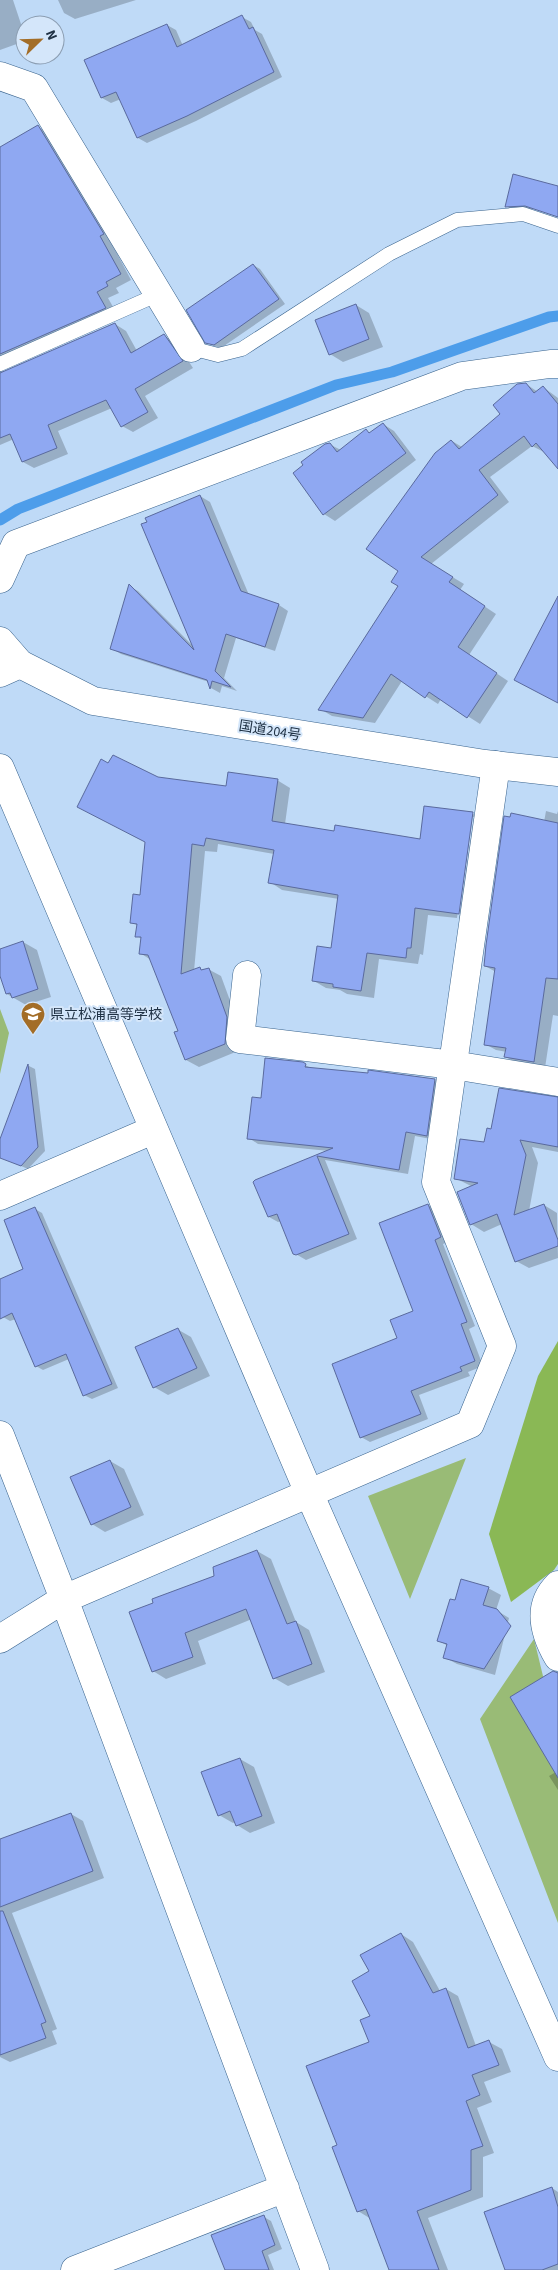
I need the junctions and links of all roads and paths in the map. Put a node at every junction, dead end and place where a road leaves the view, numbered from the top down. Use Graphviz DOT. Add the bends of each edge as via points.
graph roads {
  1 [pos="0,76"];
  2 [pos="558,226"];
  3 [pos="159,294"];
  4 [pos="191,348"];
  5 [pos="0,364"];
  6 [pos="558,364"];
  7 [pos="0,579"];
  8 [pos="0,641"];
  9 [pos="10,668"];
  10 [pos="496,765"];
  11 [pos="0,768"];
  12 [pos="558,772"];
  13 [pos="246,975"];
  14 [pos="453,1065"];
  15 [pos="558,1082"];
  16 [pos="153,1130"];
  17 [pos="0,1196"];
  18 [pos="0,1435"];
  19 [pos="309,1492"];
  20 [pos="558,1585"];
  21 [pos="64,1599"];
  22 [pos="0,1639"];
  23 [pos="558,1657"];
  24 [pos="558,2057"];
  25 [pos="285,2188"];
  26 [pos="76,2270"];
  27 [pos="315,2270"];
  1 -- 3 [label="main road" via="34,88"];
  2 -- 4 [label="lane" via="523,214 457,220 389,254 242,349 218,355"];
  3 -- 4 [label="main road"];
  3 -- 5 [label="lane"];
  6 -- 7 [label="main road" via="462,376 16,544"];
  8 -- 9 [label="main road, 国道204号"];
  9 -- 10 [label="main road, 国道204号" via="94,701"];
  10 -- 12 [label="main road, 国道204号"];
  10 -- 14 [label="main road"];
  11 -- 16 [label="main road"];
  13 -- 14 [label="main road" via="240,1039"];
  14 -- 15 [label="main road"];
  14 -- 19 [label="main road" via="436,1182 502,1346 470,1424"];
  16 -- 17 [label="main road"];
  16 -- 19 [label="main road"];
  18 -- 21 [label="main road"];
  19 -- 21 [label="main road"];
  19 -- 24 [label="main road"];
  20 -- 23 [label="main road" via="551,1592 543,1614 548,1640"];
  21 -- 22 [label="main road"];
  21 -- 25 [label="main road"];
  25 -- 26 [label="main road"];
  25 -- 27 [label="main road"];
}
